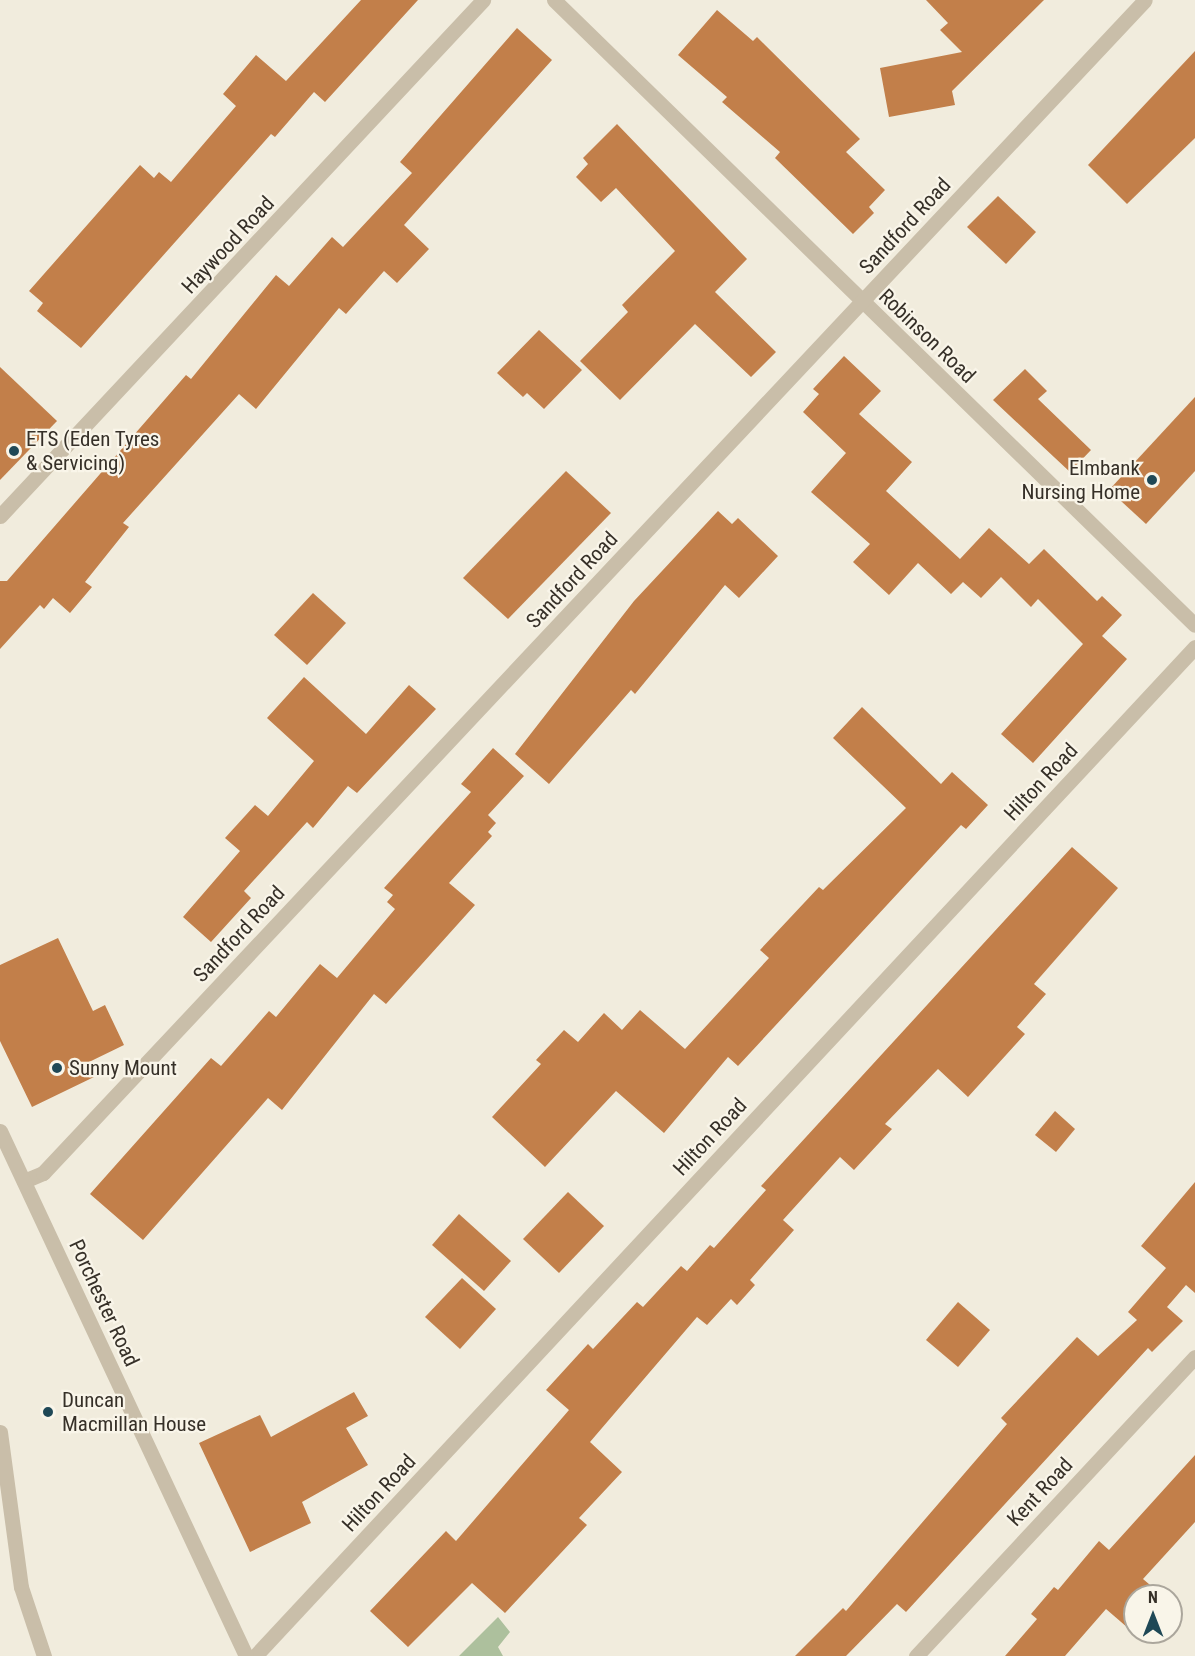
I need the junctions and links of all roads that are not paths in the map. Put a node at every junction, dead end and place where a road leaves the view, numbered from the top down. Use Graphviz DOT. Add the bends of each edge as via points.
graph roads {
  1 [pos="483,0"];
  2 [pos="554,0"];
  3 [pos="1145,0"];
  4 [pos="862,303"];
  5 [pos="0,516"];
  6 [pos="1195,625"];
  7 [pos="1195,647"];
  8 [pos="0,1131"];
  9 [pos="24,1181"];
  10 [pos="1195,1357"];
  11 [pos="0,1432"];
  12 [pos="4,1494"];
  13 [pos="44,1656"];
  14 [pos="246,1656"];
  15 [pos="255,1656"];
  16 [pos="916,1656"];
  1 -- 5 [label="street, Haywood Road"];
  2 -- 4 [label="street, Robinson Road"];
  3 -- 4 [label="street, Sandford Road"];
  4 -- 6 [label="street, Robinson Road"];
  4 -- 9 [label="street, Sandford Road" via="43,1173"];
  7 -- 15 [label="street, Hilton Road"];
  8 -- 9 [label="street, Porchester Road"];
  9 -- 14 [label="street, Porchester Road"];
  10 -- 16 [label="street, Kent Road"];
  11 -- 12 [label="street"];
  12 -- 13 [label="street" via="21,1587"];
}
